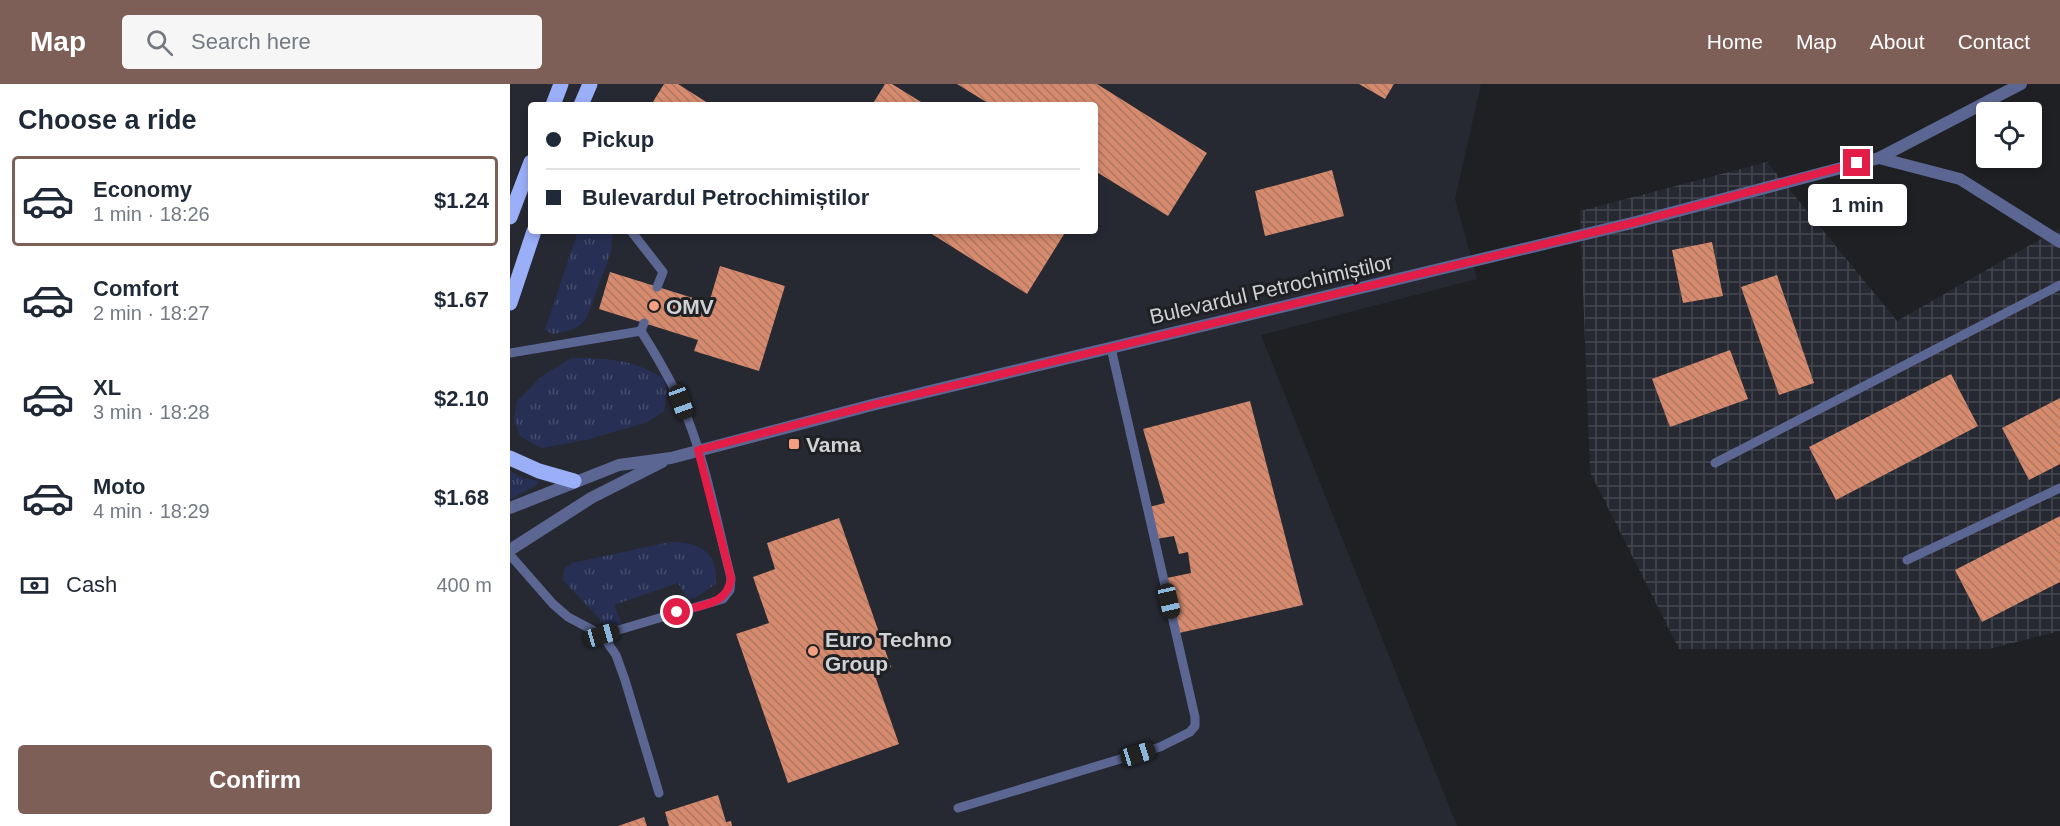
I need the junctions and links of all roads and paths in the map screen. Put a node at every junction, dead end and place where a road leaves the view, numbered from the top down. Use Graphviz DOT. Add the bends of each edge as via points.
graph roads {
  1 [pos="561,84"];
  2 [pos="590,84"];
  3 [pos="2021,84"];
  4 [pos="554,102"];
  5 [pos="582,102"];
  6 [pos="1879,158"];
  7 [pos="528,168"];
  8 [pos="514,196"];
  9 [pos="510,217"];
  10 [pos="533,234"];
  11 [pos="633,234"];
  12 [pos="2060,242"];
  13 [pos="2060,285"];
  14 [pos="657,287"];
  15 [pos="510,303"];
  16 [pos="1111,348"];
  17 [pos="510,353"];
  18 [pos="698,450"];
  19 [pos="510,458"];
  20 [pos="671,458"];
  21 [pos="1715,463"];
  22 [pos="574,481"];
  23 [pos="2060,488"];
  24 [pos="510,508"];
  25 [pos="510,550"];
  26 [pos="510,555"];
  27 [pos="1907,560"];
  28 [pos="602,635"];
  29 [pos="659,793"];
  30 [pos="958,808"];
  1 -- 4 [label="main road"];
  2 -- 5 [label="main road"];
  3 -- 6 [label="street, Bulevardul Petrochimiștilor"];
  6 -- 12 [label="street, Bulevardul Petrochimiștilor" via="1960,179"];
  6 -- 16 [label="street, Bulevardul Petrochimiștilor" via="1636,222"];
  7 -- 8 [label="main road"];
  8 -- 9 [label="main road"];
  10 -- 15 [label="main road"];
  11 -- 14 [label="lane" via="663,272"];
  13 -- 21 [label="lane"];
  16 -- 18 [label="street, Bulevardul Petrochimiștilor"];
  16 -- 30 [label="lane" via="1195,726 1160,747"];
  17 -- 18 [label="lane" via="642,327 681,402"];
  18 -- 20 [label="street, Bulevardul Petrochimiștilor"];
  18 -- 28 [label="lane" via="731,578 730,590 723,599"];
  19 -- 22 [label="main road"];
  20 -- 22 [label="street, Bulevardul Petrochimiștilor" via="619,465"];
  20 -- 25 [label="street, Bulevardul Petrochimiștilor" via="591,498"];
  22 -- 24 [label="street, Bulevardul Petrochimiștilor"];
  23 -- 27 [label="lane"];
  26 -- 28 [label="lane" via="553,604"];
  28 -- 29 [label="lane" via="626,680"];
}
